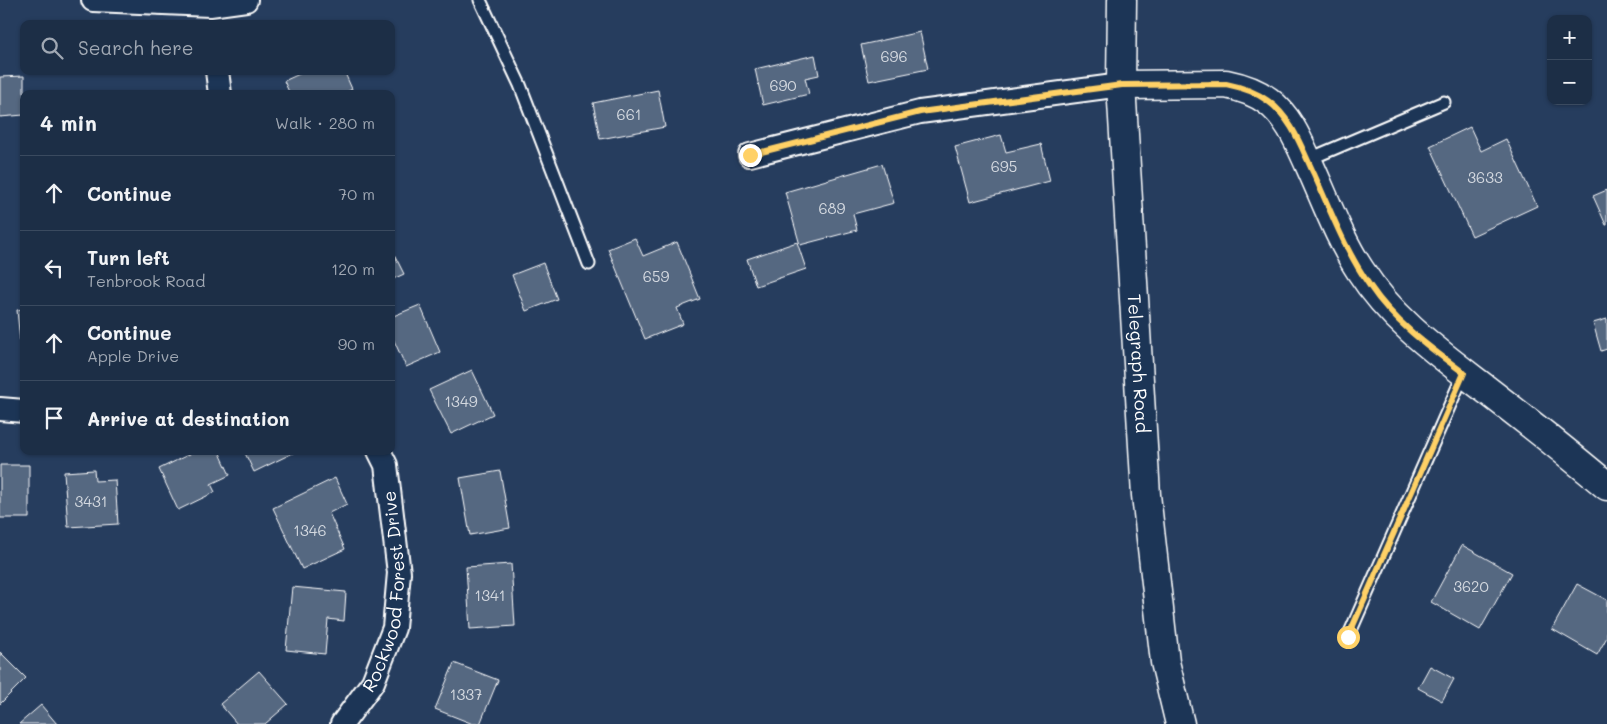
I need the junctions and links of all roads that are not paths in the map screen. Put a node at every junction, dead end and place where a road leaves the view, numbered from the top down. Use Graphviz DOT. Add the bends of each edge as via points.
graph roads {
  1 [pos="93,0"];
  2 [pos="246,0"];
  3 [pos="480,0"];
  4 [pos="1122,0"];
  5 [pos="211,14"];
  6 [pos="218,75"];
  7 [pos="1122,85"];
  8 [pos="219,90"];
  9 [pos="1444,102"];
  10 [pos="750,155"];
  11 [pos="1307,160"];
  12 [pos="589,264"];
  13 [pos="1464,373"];
  14 [pos="0,409"];
  15 [pos="20,411"];
  16 [pos="381,455"];
  17 [pos="1607,486"];
  18 [pos="1348,637"];
  19 [pos="342,724"];
  20 [pos="1180,724"];
  1 -- 5 [label="street"];
  2 -- 5 [label="street"];
  3 -- 12 [label="lane" via="520,85"];
  4 -- 7 [label="main road, Telegraph Road"];
  6 -- 8 [label="street"];
  7 -- 10 [label="street" via="920,112"];
  7 -- 11 [label="main road" via="1241,87 1277,110 1288,123"];
  7 -- 20 [label="main road, Telegraph Road" via="1146,495 1165,662"];
  9 -- 11 [label="lane"];
  11 -- 13 [label="main road" via="1347,248 1371,288 1410,330"];
  13 -- 17 [label="main road"];
  13 -- 18 [label="lane"];
  14 -- 15 [label="street"];
  16 -- 19 [label="street, Rockwood Forest Drive" via="386,465 399,573 394,628 373,682"];
}
